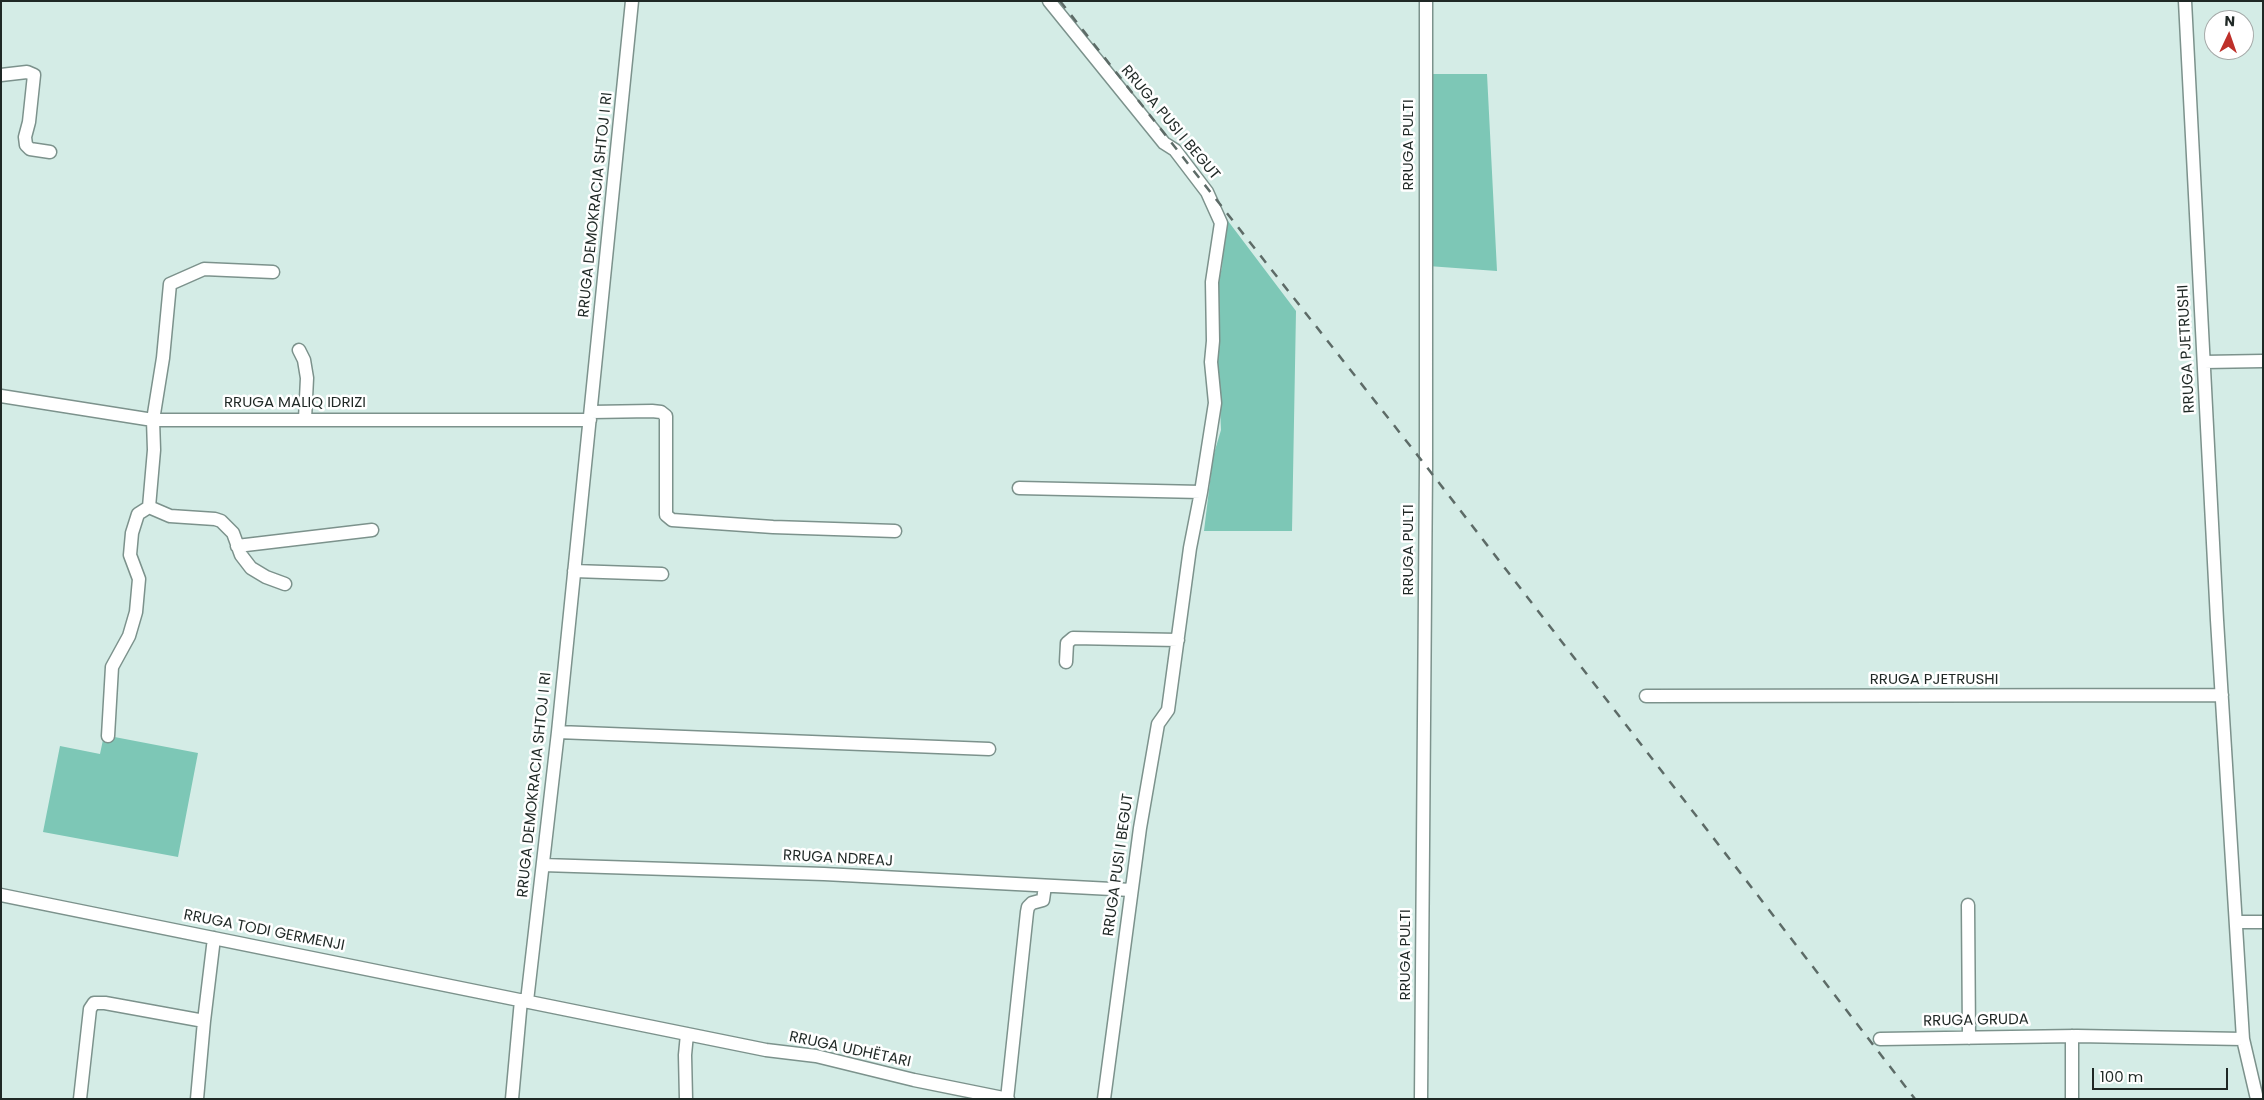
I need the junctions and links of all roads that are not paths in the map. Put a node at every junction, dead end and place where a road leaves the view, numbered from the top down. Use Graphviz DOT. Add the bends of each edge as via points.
graph roads {
  1 [pos="632,1"];
  2 [pos="1049,1"];
  3 [pos="1426,1"];
  4 [pos="2184,1"];
  5 [pos="1,75"];
  6 [pos="50,152"];
  7 [pos="274,272"];
  8 [pos="299,350"];
  9 [pos="2263,361"];
  10 [pos="2204,362"];
  11 [pos="1,396"];
  12 [pos="590,416"];
  13 [pos="305,419"];
  14 [pos="153,420"];
  15 [pos="1019,488"];
  16 [pos="1202,492"];
  17 [pos="149,507"];
  18 [pos="372,530"];
  19 [pos="895,532"];
  20 [pos="237,546"];
  21 [pos="574,571"];
  22 [pos="662,574"];
  23 [pos="285,584"];
  24 [pos="1178,640"];
  25 [pos="1066,662"];
  26 [pos="2222,695"];
  27 [pos="1646,696"];
  28 [pos="558,732"];
  29 [pos="108,736"];
  30 [pos="989,749"];
  31 [pos="543,865"];
  32 [pos="1045,886"];
  33 [pos="1131,890"];
  34 [pos="1,894"];
  35 [pos="1968,905"];
  36 [pos="2237,922"];
  37 [pos="2263,922"];
  38 [pos="214,938"];
  39 [pos="524,1001"];
  40 [pos="204,1021"];
  41 [pos="687,1034"];
  42 [pos="2072,1036"];
  43 [pos="1969,1038"];
  44 [pos="1880,1039"];
  45 [pos="2243,1039"];
  46 [pos="80,1099"];
  47 [pos="197,1099"];
  48 [pos="512,1099"];
  49 [pos="686,1099"];
  50 [pos="1008,1099"];
  51 [pos="1104,1099"];
  52 [pos="1421,1099"];
  53 [pos="2072,1099"];
  54 [pos="2257,1099"];
  1 -- 12 [label="street, RRUGA DEMOKRACIA SHTOJ I RI"];
  2 -- 16 [label="street, RRUGA PUSI I BEGUT" via="1207,192 1221,223 1212,282 1211,362 1215,399"];
  3 -- 52 [label="street, RRUGA PULTI"];
  4 -- 10 [label="street, RRUGA PJETRUSHI"];
  5 -- 6 [label="street" via="27,72 34,75 26,145 30,149"];
  7 -- 14 [label="street" via="204,269 170,284"];
  8 -- 13 [label="street" via="307,378"];
  9 -- 10 [label="street"];
  10 -- 26 [label="street, RRUGA PJETRUSHI"];
  11 -- 14 [label="street, RRUGA MALIQ IDRIZI"];
  12 -- 13 [label="street, RRUGA MALIQ IDRIZI"];
  12 -- 19 [label="street" via="652,411 666,416 666,515 672,520"];
  12 -- 21 [label="street, RRUGA DEMOKRACIA SHTOJ I RI"];
  13 -- 14 [label="street, RRUGA MALIQ IDRIZI"];
  14 -- 17 [label="street"];
  15 -- 16 [label="street"];
  16 -- 24 [label="street, RRUGA PUSI I BEGUT" via="1190,548"];
  17 -- 20 [label="street" via="170,516 221,521 233,533"];
  17 -- 29 [label="street" via="138,514 132,533 130,555 139,575 139,586 132,629 112,667"];
  18 -- 20 [label="street"];
  20 -- 23 [label="street" via="251,568"];
  21 -- 22 [label="street"];
  21 -- 28 [label="street, RRUGA DEMOKRACIA SHTOJ I RI"];
  24 -- 25 [label="street" via="1073,638 1067,643"];
  24 -- 33 [label="street, RRUGA PUSI I BEGUT" via="1168,710 1158,724"];
  26 -- 27 [label="street, RRUGA PJETRUSHI"];
  26 -- 36 [label="street, RRUGA PJETRUSHI"];
  28 -- 30 [label="street"];
  28 -- 31 [label="street, RRUGA DEMOKRACIA SHTOJ I RI"];
  31 -- 32 [label="street, RRUGA NDREAJ" via="824,874"];
  31 -- 39 [label="street, RRUGA DEMOKRACIA SHTOJ I RI"];
  32 -- 33 [label="street, RRUGA NDREAJ"];
  32 -- 50 [label="street, RRUGA UDHËTARI" via="1044,900 1032,903 1027,912"];
  33 -- 51 [label="street, RRUGA PUSI I BEGUT"];
  34 -- 38 [label="street, RRUGA TODI GERMENJI"];
  35 -- 43 [label="street"];
  36 -- 37 [label="street"];
  36 -- 45 [label="street, RRUGA PJETRUSHI"];
  38 -- 39 [label="street, RRUGA TODI GERMENJI"];
  38 -- 40 [label="street"];
  39 -- 41 [label="street, RRUGA UDHËTARI"];
  39 -- 48 [label="street, RRUGA DEMOKRACIA SHTOJ I RI"];
  40 -- 46 [label="street" via="94,1003 90,1009"];
  40 -- 47 [label="street"];
  41 -- 49 [label="street"];
  41 -- 50 [label="street, RRUGA UDHËTARI" via="816,1056"];
  42 -- 43 [label="street, RRUGA GRUDA"];
  42 -- 45 [label="street, RRUGA GRUDA"];
  42 -- 53 [label="street"];
  43 -- 44 [label="street, RRUGA GRUDA"];
  45 -- 54 [label="street, RRUGA PJETRUSHI"];
}
